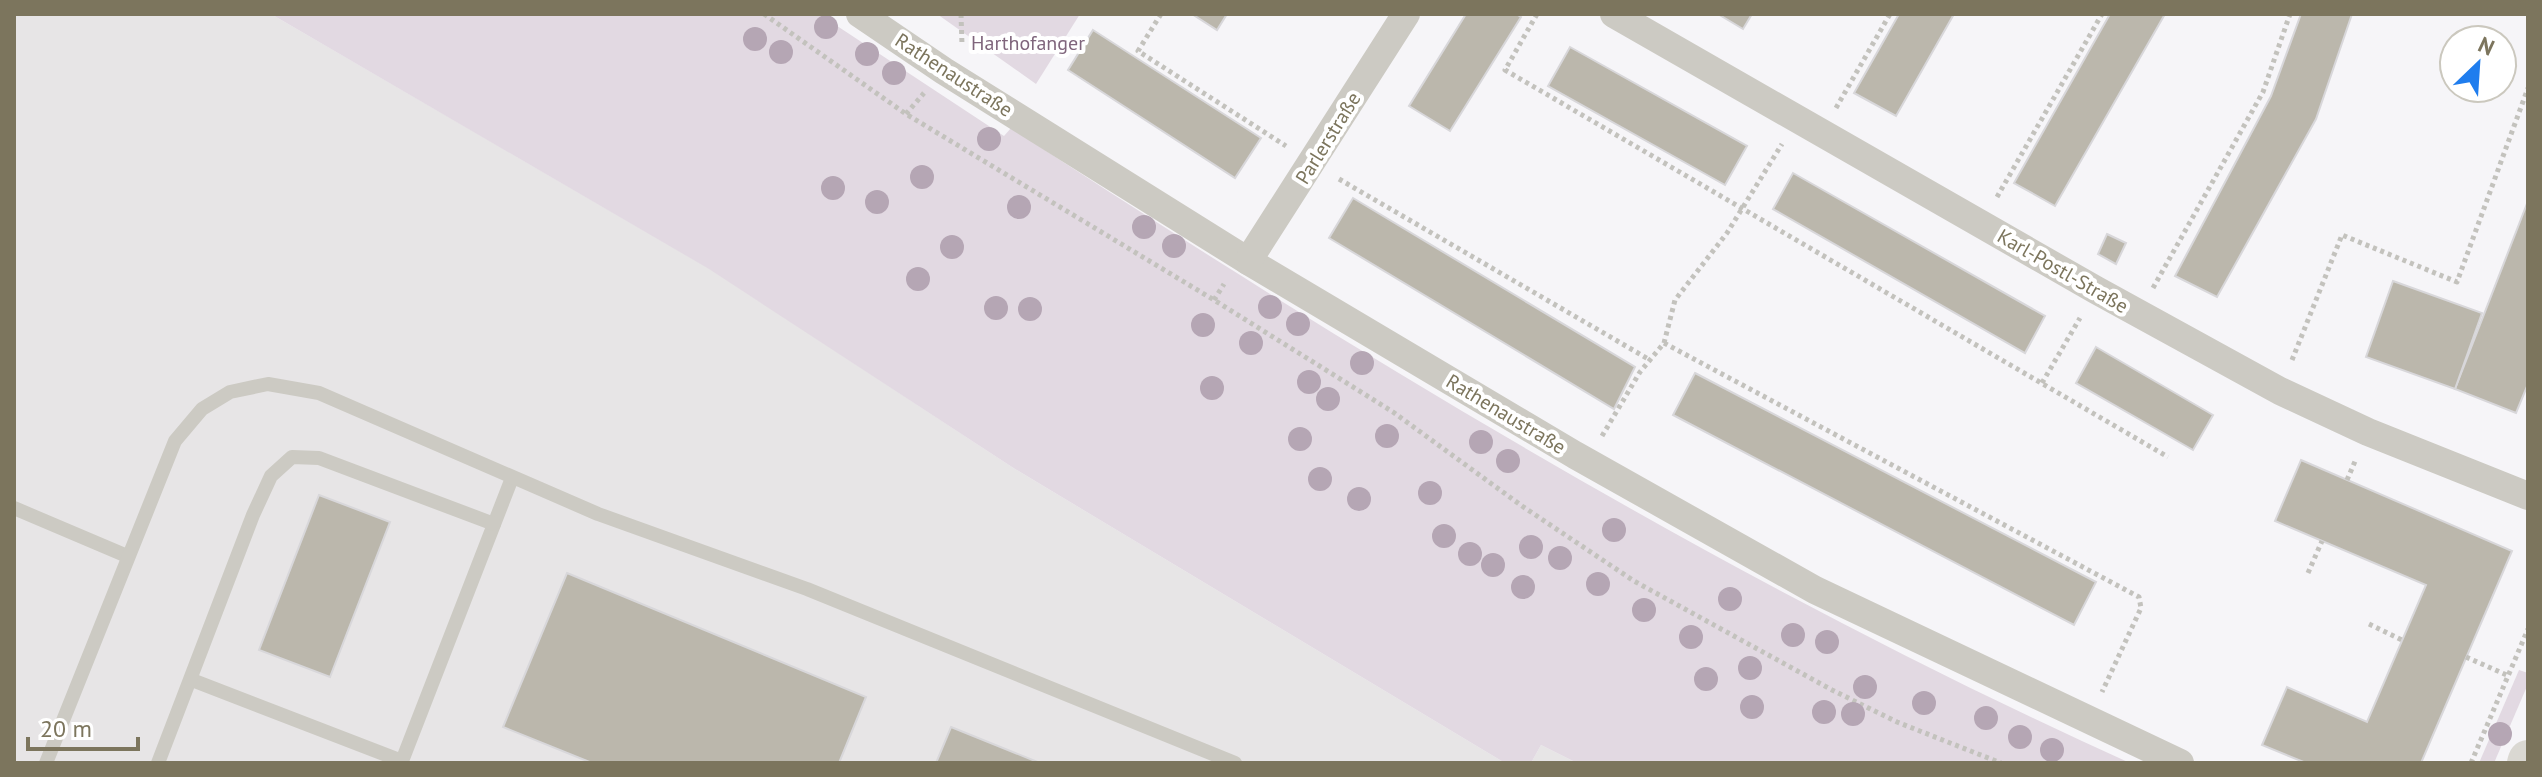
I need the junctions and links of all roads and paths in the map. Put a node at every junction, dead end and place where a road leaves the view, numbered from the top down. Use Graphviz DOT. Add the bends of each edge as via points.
graph roads {
  1 [pos="764,14"];
  2 [pos="860,14"];
  3 [pos="961,14"];
  4 [pos="1161,14"];
  5 [pos="1406,14"];
  6 [pos="1537,14"];
  7 [pos="1614,14"];
  8 [pos="1890,14"];
  9 [pos="2102,14"];
  10 [pos="2290,14"];
  11 [pos="962,47"];
  12 [pos="2528,88"];
  13 [pos="1809,126"];
  14 [pos="1312,163"];
  15 [pos="1743,209"];
  16 [pos="1982,224"];
  17 [pos="1248,261"];
  18 [pos="2096,290"];
  19 [pos="2138,314"];
  20 [pos="1664,343"];
  21 [pos="1650,360"];
  22 [pos="2042,383"];
  23 [pos="2280,391"];
  24 [pos="2168,457"];
  25 [pos="1587,461"];
  26 [pos="512,478"];
  27 [pos="2528,496"];
  28 [pos="14,508"];
  29 [pos="494,524"];
  30 [pos="2322,541"];
  31 [pos="127,556"];
  32 [pos="2308,573"];
  33 [pos="2369,624"];
  34 [pos="2528,629"];
  35 [pos="2402,640"];
  36 [pos="2466,657"];
  37 [pos="2509,676"];
  38 [pos="192,680"];
  39 [pos="2089,720"];
  40 [pos="46,763"];
  41 [pos="158,763"];
  42 [pos="1235,763"];
  43 [pos="2001,763"];
  44 [pos="2180,763"];
  45 [pos="2471,763"];
  1 -- 43 [label="path" via="906,114 1393,412 1634,581 1832,690"];
  2 -- 17 [label="street, Rathenaustraße"];
  3 -- 11 [label="path"];
  4 -- 14 [label="path" via="1138,51"];
  5 -- 14 [label="street, Parlerstraße"];
  6 -- 15 [label="path" via="1505,70"];
  7 -- 13 [label="street, Karl-Postl-Straße"];
  8 -- 13 [label="path"];
  9 -- 16 [label="path"];
  10 -- 19 [label="path" via="2263,92"];
  12 -- 23 [label="path" via="2457,282 2342,235"];
  13 -- 15 [label="path"];
  13 -- 16 [label="street, Karl-Postl-Straße"];
  14 -- 17 [label="street, Parlerstraße"];
  14 -- 21 [label="path"];
  15 -- 20 [label="path" via="1675,300"];
  15 -- 22 [label="path"];
  16 -- 18 [label="street, Karl-Postl-Straße"];
  17 -- 25 [label="street, Rathenaustraße"];
  18 -- 19 [label="street, Karl-Postl-Straße"];
  18 -- 22 [label="path"];
  19 -- 23 [label="street, Karl-Postl-Straße"];
  20 -- 21 [label="path"];
  20 -- 39 [label="path" via="2139,597 2141,608"];
  21 -- 25 [label="path"];
  22 -- 24 [label="path"];
  23 -- 27 [label="street, Karl-Postl-Straße"];
  25 -- 39 [label="street, Rathenaustraße" via="1815,590"];
  26 -- 29 [label="lane"];
  26 -- 31 [label="lane" via="319,393 268,384 230,392 202,409 175,441"];
  26 -- 42 [label="lane" via="821,594"];
  28 -- 31 [label="lane"];
  29 -- 38 [label="lane" via="319,458 292,457 271,476 253,515"];
  29 -- 38 [label="lane" via="402,761"];
  30 -- 32 [label="path"];
  31 -- 40 [label="lane"];
  33 -- 35 [label="path"];
  34 -- 37 [label="path"];
  36 -- 37 [label="path"];
  37 -- 45 [label="path"];
  38 -- 41 [label="lane"];
  39 -- 44 [label="street, Rathenaustraße"];
}
